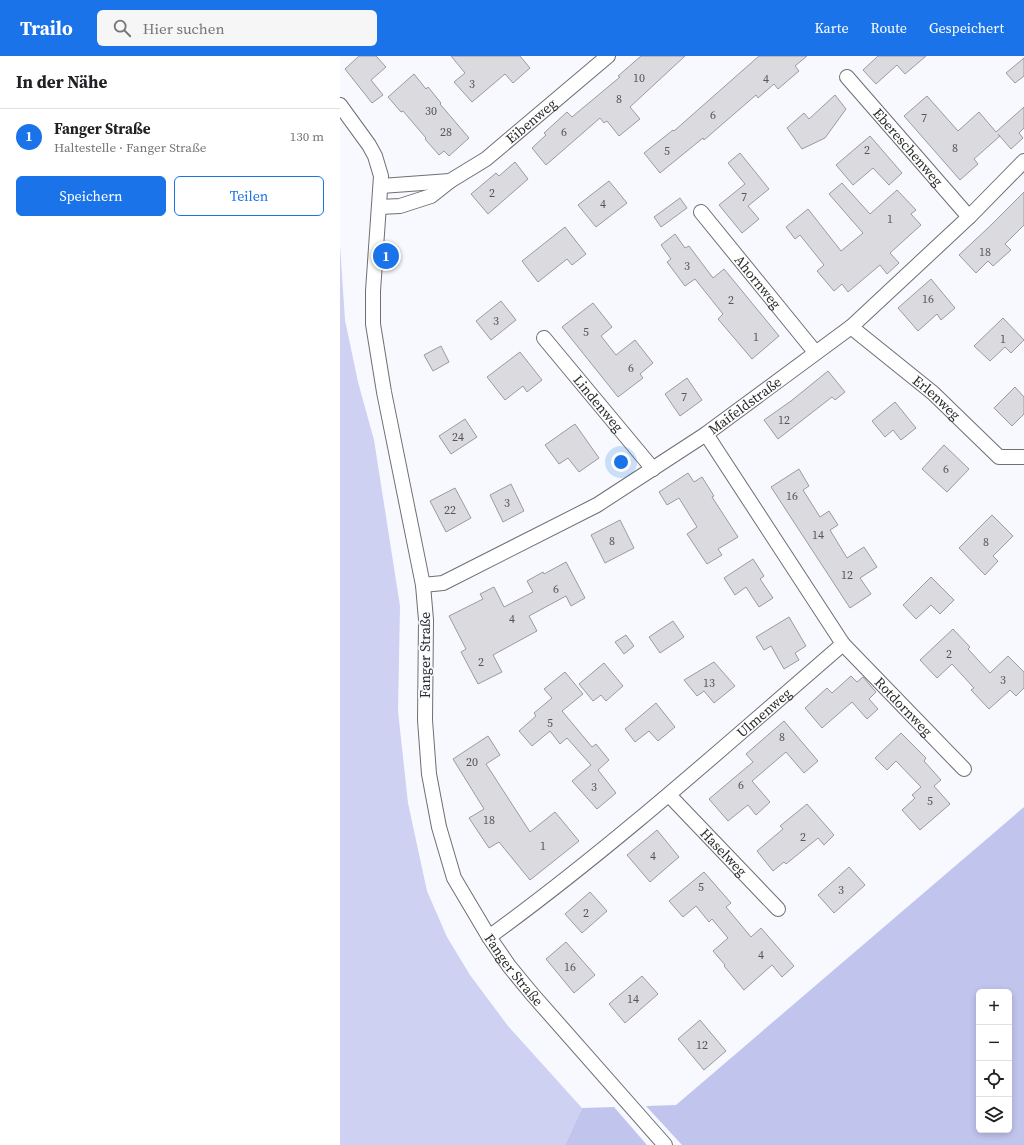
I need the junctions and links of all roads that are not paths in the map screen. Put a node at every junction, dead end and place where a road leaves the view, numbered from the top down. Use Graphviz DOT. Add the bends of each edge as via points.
graph roads {
  1 [pos="608,56"];
  2 [pos="847,77"];
  3 [pos="340,105"];
  4 [pos="1024,161"];
  5 [pos="450,181"];
  6 [pos="381,186"];
  7 [pos="379,207"];
  8 [pos="701,212"];
  9 [pos="969,217"];
  10 [pos="851,327"];
  11 [pos="544,338"];
  12 [pos="815,352"];
  13 [pos="706,434"];
  14 [pos="1024,457"];
  15 [pos="653,469"];
  16 [pos="423,585"];
  17 [pos="843,644"];
  18 [pos="964,769"];
  19 [pos="669,795"];
  20 [pos="778,908"];
  21 [pos="489,938"];
  22 [pos="665,1145"];
  1 -- 5 [label="street, Eibenweg" via="486,159"];
  2 -- 9 [label="street, Ebereschenweg"];
  3 -- 6 [label="street, Fanger Straße" via="375,156"];
  4 -- 9 [label="street, Maifeldstraße"];
  5 -- 6 [label="street, Eibenweg"];
  5 -- 7 [label="street, Eibenweg" via="431,196 400,206"];
  6 -- 7 [label="street, Fanger Straße"];
  7 -- 16 [label="street, Fanger Straße" via="373,324"];
  8 -- 12 [label="street, Ahornweg"];
  9 -- 10 [label="street, Maifeldstraße"];
  10 -- 12 [label="street, Maifeldstraße"];
  10 -- 14 [label="street, Erlenweg" via="933,393 998,457"];
  11 -- 15 [label="street, Lindenweg"];
  12 -- 13 [label="street, Maifeldstraße"];
  13 -- 15 [label="street, Maifeldstraße"];
  13 -- 17 [label="street"];
  15 -- 16 [label="street, Maifeldstraße" via="597,505 541,534 443,583"];
  16 -- 21 [label="street, Fanger Straße" via="426,620 424,720 429,774 439,827 454,878"];
  17 -- 18 [label="street, Rotdornweg"];
  17 -- 19 [label="street, Ulmenweg"];
  19 -- 20 [label="street, Haselweg"];
  19 -- 21 [label="street, Ulmenweg"];
  21 -- 22 [label="street, Fanger Straße" via="532,994"];
}
